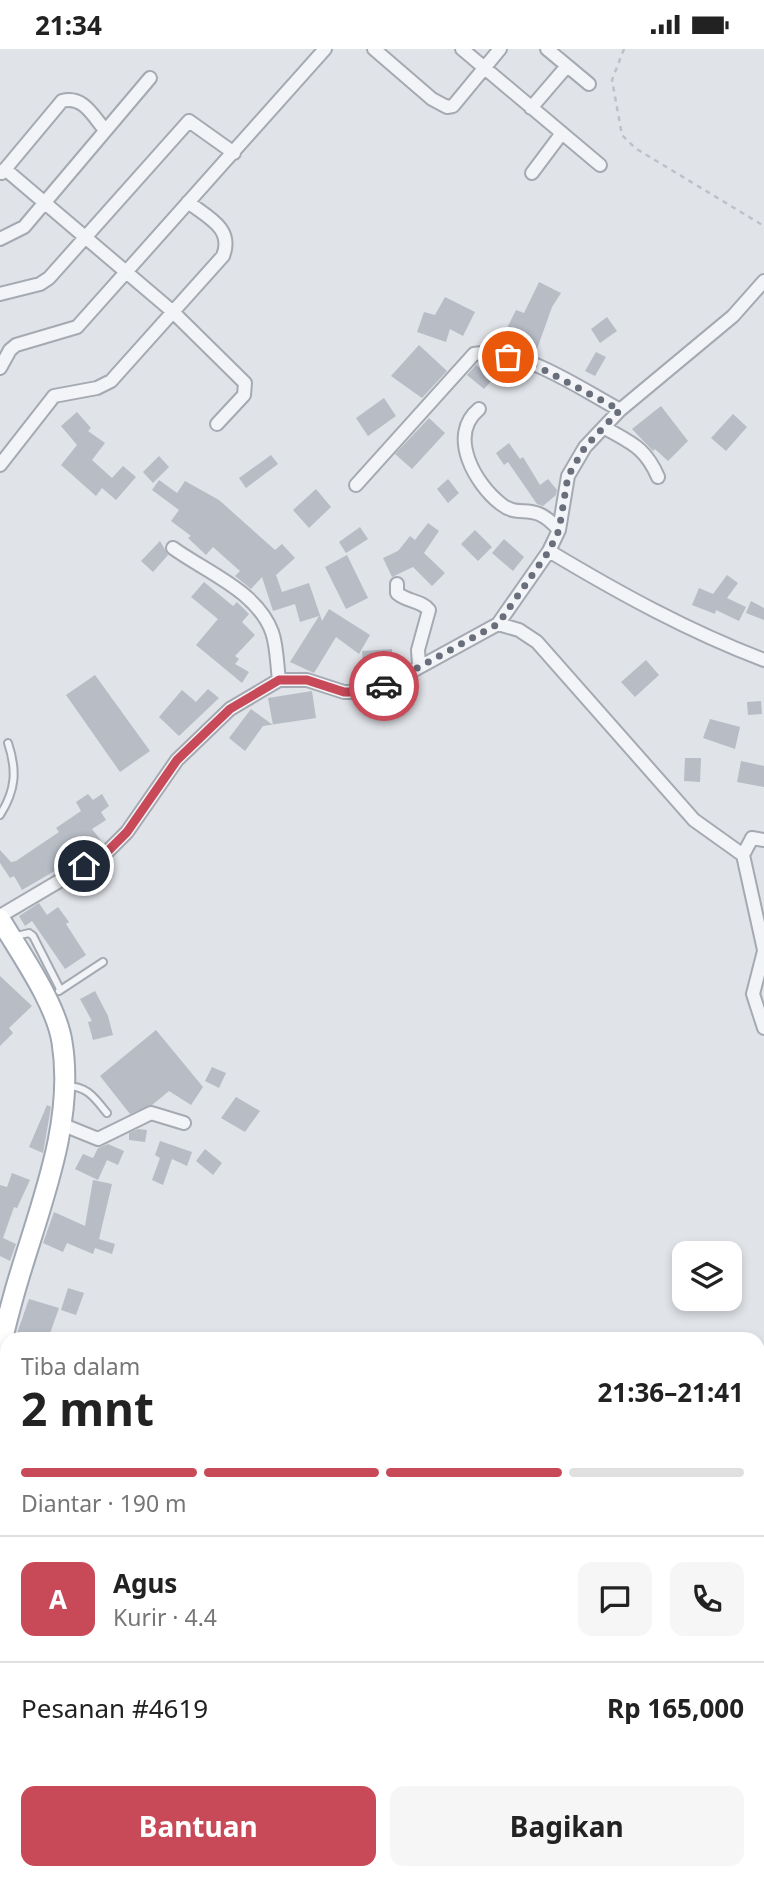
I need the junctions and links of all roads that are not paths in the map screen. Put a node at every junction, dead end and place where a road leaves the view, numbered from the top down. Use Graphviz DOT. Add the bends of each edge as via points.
graph roads {
  1 [pos="325,49"];
  2 [pos="374,49"];
  3 [pos="462,49"];
  4 [pos="499,49"];
  5 [pos="547,49"];
  6 [pos="567,66"];
  7 [pos="483,68"];
  8 [pos="150,78"];
  9 [pos="589,84"];
  10 [pos="531,108"];
  11 [pos="105,130"];
  12 [pos="562,133"];
  13 [pos="234,153"];
  14 [pos="600,165"];
  15 [pos="3,171"];
  16 [pos="532,173"];
  17 [pos="46,202"];
  18 [pos="188,202"];
  19 [pos="86,237"];
  20 [pos="0,239"];
  21 [pos="127,272"];
  22 [pos="764,281"];
  23 [pos="0,294"];
  24 [pos="172,311"];
  25 [pos="0,368"];
  26 [pos="479,409"];
  27 [pos="620,410"];
  28 [pos="217,424"];
  29 [pos="605,428"];
  30 [pos="0,465"];
  31 [pos="658,477"];
  32 [pos="356,485"];
  33 [pos="559,530"];
  34 [pos="173,548"];
  35 [pos="549,551"];
  36 [pos="397,583"];
  37 [pos="498,624"];
  38 [pos="764,660"];
  39 [pos="419,665"];
  40 [pos="279,680"];
  41 [pos="8,743"];
  42 [pos="0,815"];
  43 [pos="764,840"];
  44 [pos="743,855"];
  45 [pos="0,917"];
  46 [pos="764,951"];
  47 [pos="103,962"];
  48 [pos="53,995"];
  49 [pos="764,1028"];
  50 [pos="64,1086"];
  51 [pos="107,1113"];
  52 [pos="184,1123"];
  53 [pos="61,1124"];
  54 [pos="6,1332"];
  1 -- 13 [label="street"];
  2 -- 7 [label="street" via="447,107 453,106"];
  3 -- 7 [label="street"];
  4 -- 7 [label="street"];
  5 -- 6 [label="street"];
  6 -- 9 [label="street"];
  6 -- 10 [label="street"];
  7 -- 10 [label="street"];
  8 -- 11 [label="street"];
  10 -- 12 [label="street"];
  11 -- 15 [label="street" via="82,103 62,101"];
  11 -- 17 [label="street"];
  12 -- 14 [label="street"];
  12 -- 16 [label="street"];
  13 -- 18 [label="street"];
  13 -- 19 [label="street" via="189,121"];
  15 -- 17 [label="street"];
  17 -- 19 [label="street"];
  17 -- 20 [label="street" via="18,232"];
  18 -- 21 [label="street"];
  18 -- 24 [label="street" via="224,230 226,242 223,256"];
  19 -- 21 [label="street"];
  19 -- 23 [label="street" via="40,284"];
  21 -- 24 [label="street"];
  21 -- 25 [label="street" via="77,327 16,345"];
  22 -- 27 [label="street" via="733,316"];
  24 -- 28 [label="street" via="244,383 244,395"];
  24 -- 30 [label="street" via="111,381 54,396"];
  26 -- 33 [label="street" via="470,418 465,436 467,455 482,485 508,509 542,513"];
  27 -- 29 [label="street"];
  27 -- 32 [label="street" via="531,363 484,352 474,354"];
  29 -- 31 [label="street" via="650,457"];
  29 -- 33 [label="street" via="585,447 568,476"];
  33 -- 35 [label="street"];
  34 -- 40 [label="street" via="225,580 263,616 272,633"];
  35 -- 37 [label="street"];
  35 -- 38 [label="street" via="625,597"];
  36 -- 39 [label="street" via="397,593 429,610 418,650"];
  37 -- 39 [label="street"];
  37 -- 44 [label="street" via="519,629 537,642 694,820"];
  39 -- 40 [label="street" via="385,686 365,692 344,692 307,680"];
  40 -- 45 [label="street" via="230,709 177,760 127,832 105,854"];
  41 -- 42 [label="lane" via="15,779"];
  43 -- 44 [label="street" via="752,838"];
  44 -- 46 [label="street"];
  45 -- 48 [label="main road"];
  46 -- 49 [label="street" via="753,994"];
  47 -- 48 [label="lane"];
  48 -- 50 [label="main road"];
  50 -- 51 [label="lane" via="78,1086 91,1093"];
  50 -- 53 [label="main road"];
  52 -- 53 [label="street" via="151,1113 98,1139"];
  53 -- 54 [label="main road"];
}
